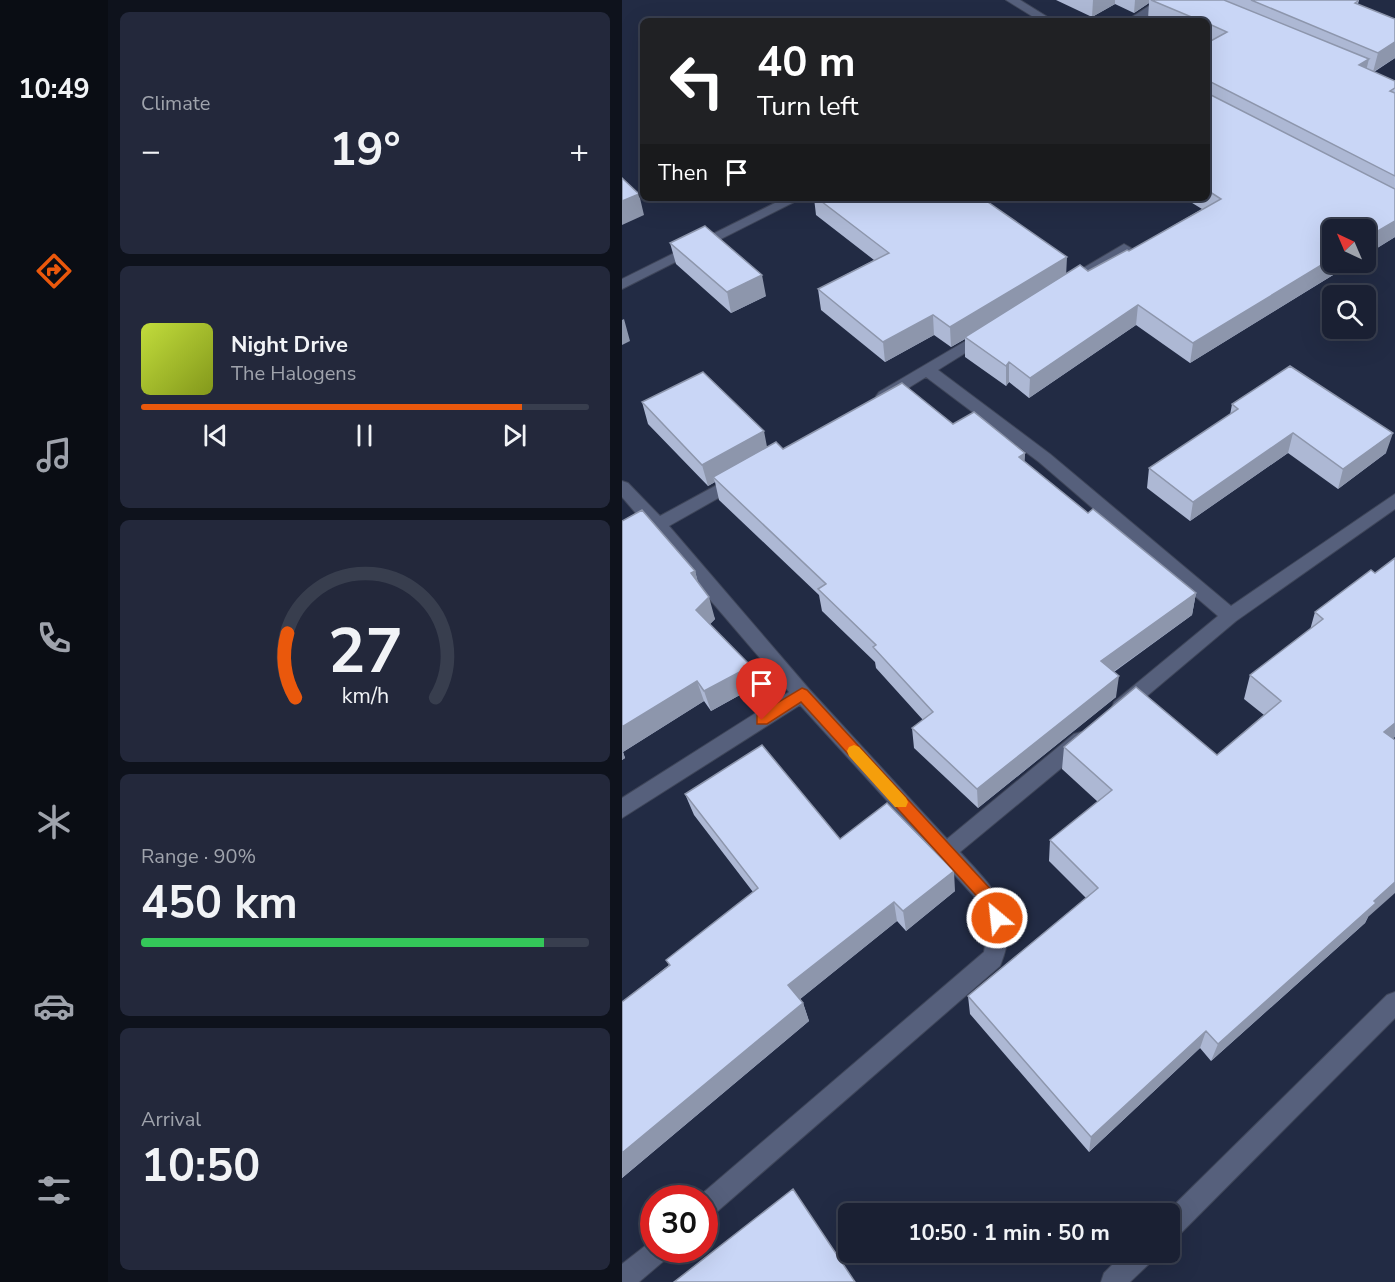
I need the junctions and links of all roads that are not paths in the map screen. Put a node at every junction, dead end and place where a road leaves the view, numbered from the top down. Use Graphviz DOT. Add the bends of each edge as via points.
graph roads {
  1 [pos="1012,0"];
  2 [pos="1166,0"];
  3 [pos="1043,18"];
  4 [pos="1137,18"];
  5 [pos="788,201"];
  6 [pos="1124,248"];
  7 [pos="622,285"];
  8 [pos="1055,291"];
  9 [pos="996,328"];
  10 [pos="928,371"];
  11 [pos="865,406"];
  12 [pos="751,472"];
  13 [pos="626,498"];
  14 [pos="1394,500"];
  15 [pos="658,525"];
  16 [pos="1230,616"];
  17 [pos="802,694"];
  18 [pos="1111,715"];
  19 [pos="1093,730"];
  20 [pos="622,809"];
  21 [pos="946,852"];
  22 [pos="1394,1002"];
  23 [pos="718,1196"];
  24 [pos="1180,1216"];
  25 [pos="642,1263"];
  26 [pos="1132,1263"];
  27 [pos="622,1280"];
  28 [pos="1113,1282"];
  1 -- 3 [label="street"];
  2 -- 4 [label="street"];
  5 -- 7 [label="street"];
  6 -- 8 [label="street"];
  9 -- 10 [label="street"];
  10 -- 11 [label="street"];
  10 -- 16 [label="street" via="1019,437"];
  12 -- 15 [label="street"];
  13 -- 15 [label="street"];
  14 -- 16 [label="street"];
  15 -- 17 [label="street"];
  16 -- 18 [label="street"];
  17 -- 20 [label="street"];
  17 -- 21 [label="street"];
  19 -- 21 [label="street"];
  21 -- 23 [label="street" via="989,898 1000,940 992,959"];
  22 -- 24 [label="street"];
  25 -- 27 [label="street"];
  26 -- 28 [label="street"];
}
